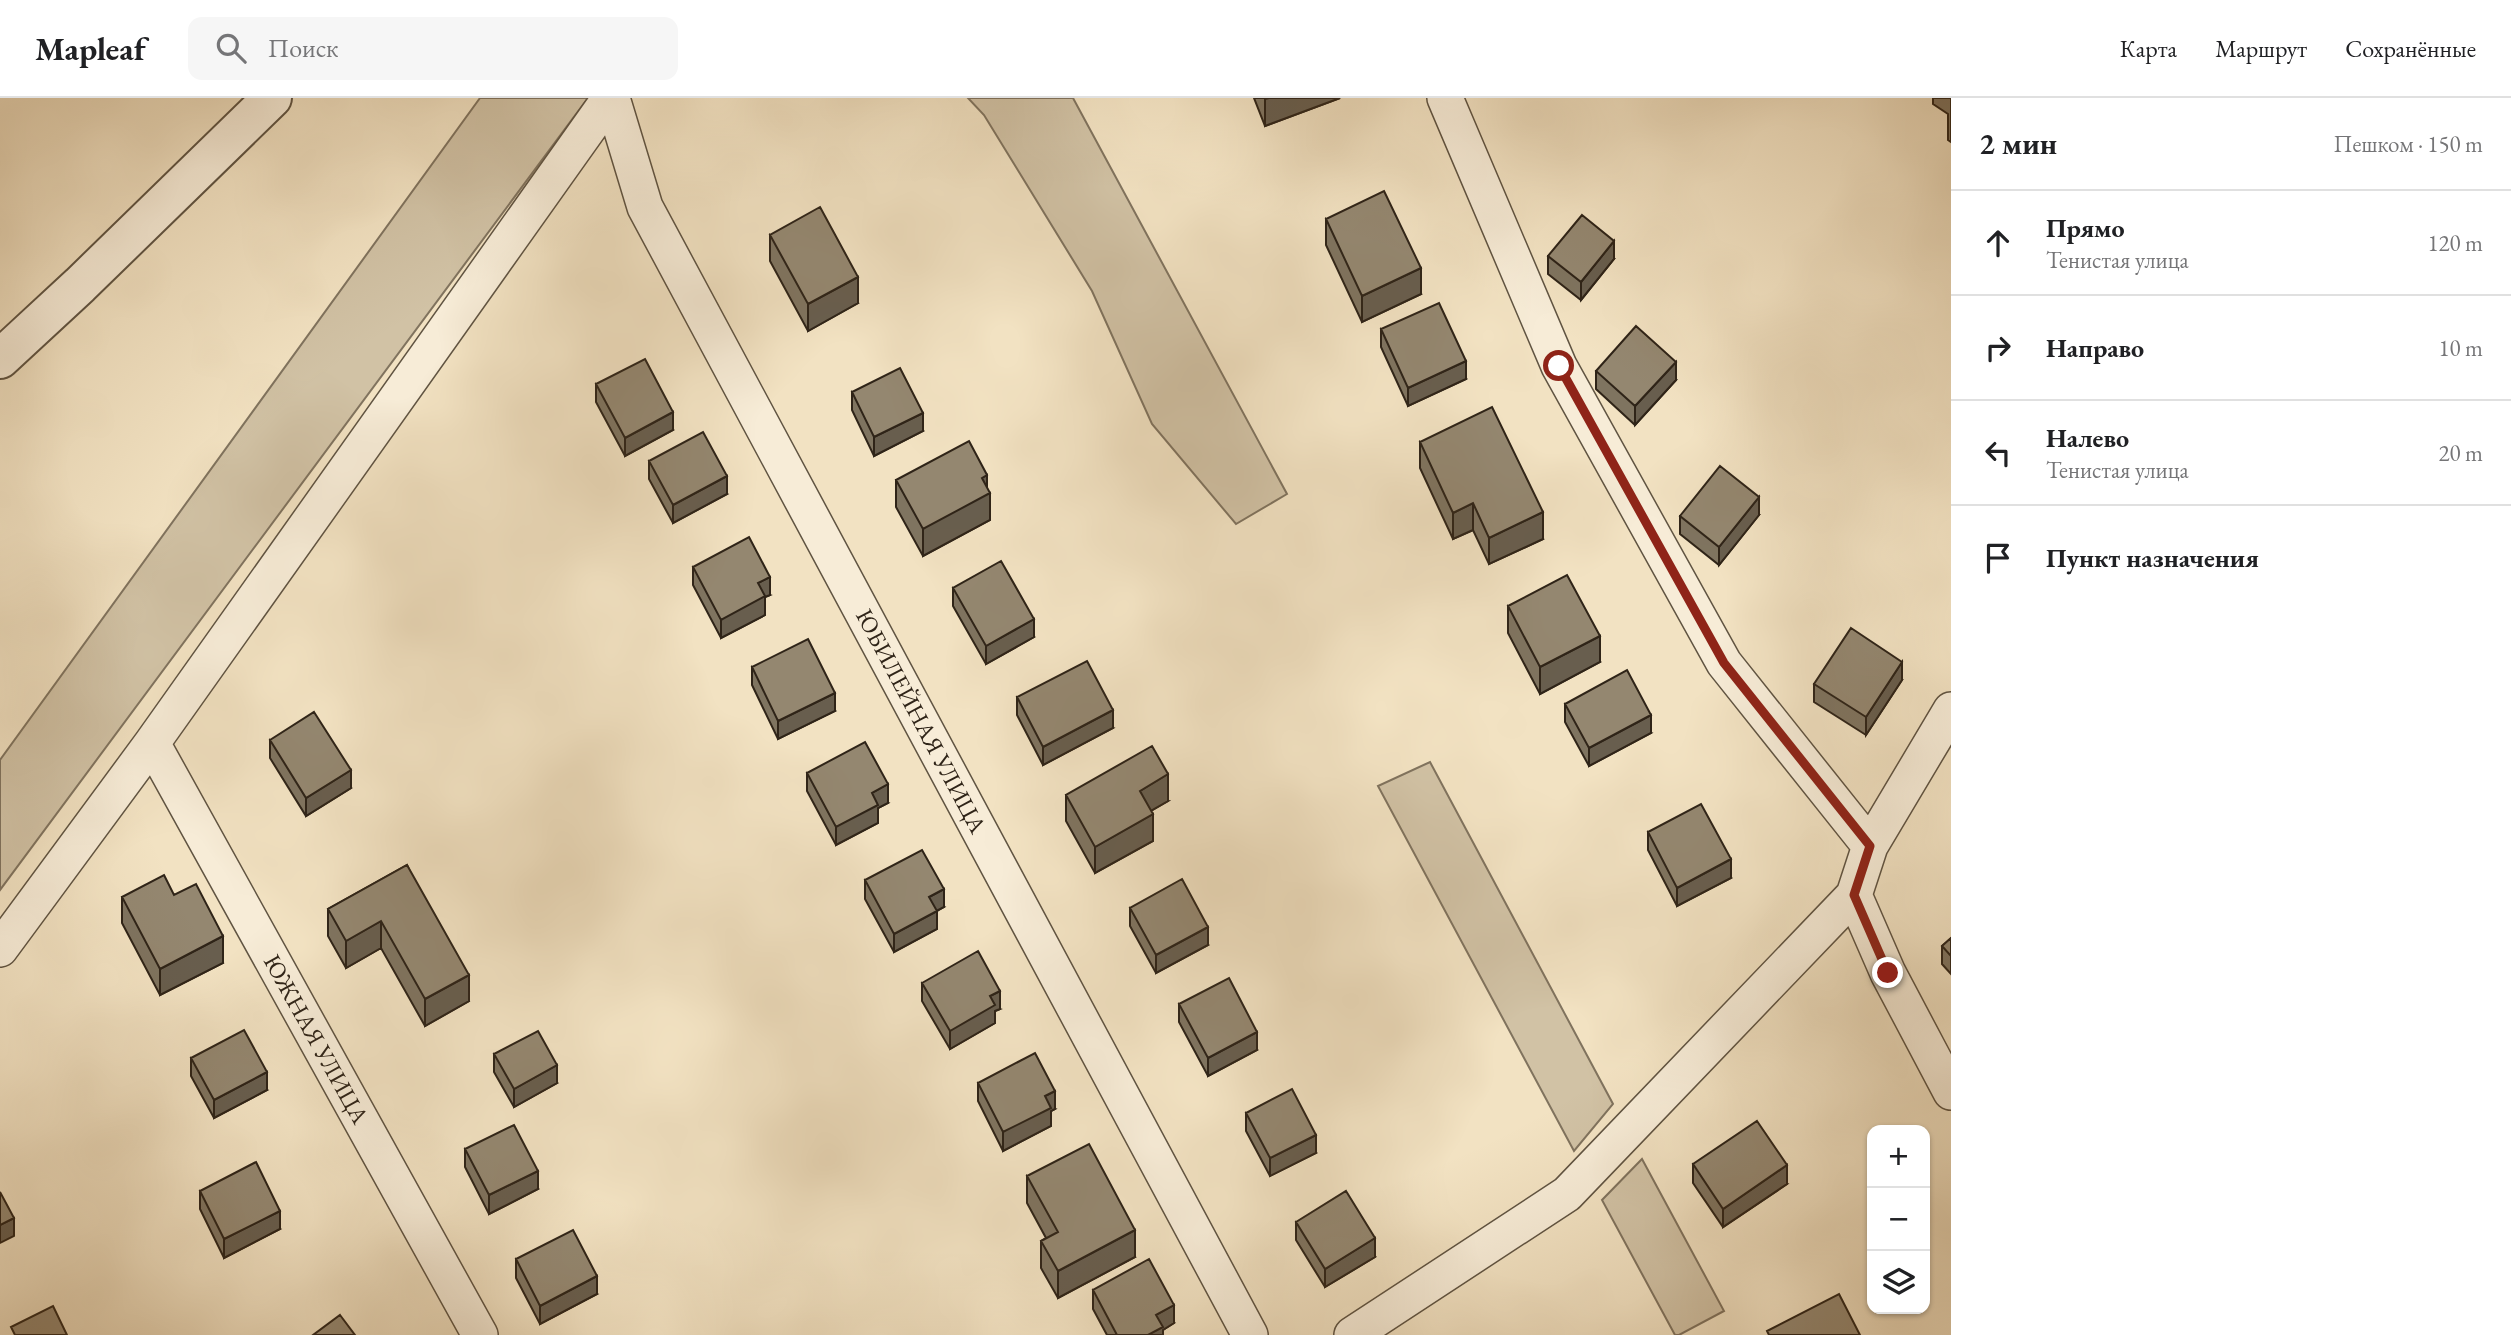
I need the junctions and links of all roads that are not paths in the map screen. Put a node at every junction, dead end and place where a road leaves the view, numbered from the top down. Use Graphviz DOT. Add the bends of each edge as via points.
graph roads {
  1 [pos="272,98"];
  2 [pos="611,98"];
  3 [pos="1445,98"];
  4 [pos="0,359"];
  5 [pos="1951,710"];
  6 [pos="152,743"];
  7 [pos="1870,846"];
  8 [pos="1854,895"];
  9 [pos="0,949"];
  10 [pos="1951,1092"];
  11 [pos="480,1335"];
  12 [pos="1250,1335"];
  13 [pos="1352,1335"];
  1 -- 4 [label="street"];
  2 -- 6 [label="street"];
  2 -- 12 [label="street, ЮБИЛЕЙНАЯ УЛИЦА" via="645,207"];
  3 -- 7 [label="street" via="1559,366 1724,663"];
  5 -- 7 [label="street"];
  6 -- 9 [label="street"];
  6 -- 11 [label="street, ЮЖНАЯ УЛИЦА"];
  7 -- 8 [label="street"];
  8 -- 10 [label="street" via="1888,973"];
  8 -- 13 [label="street" via="1567,1194"];
}
